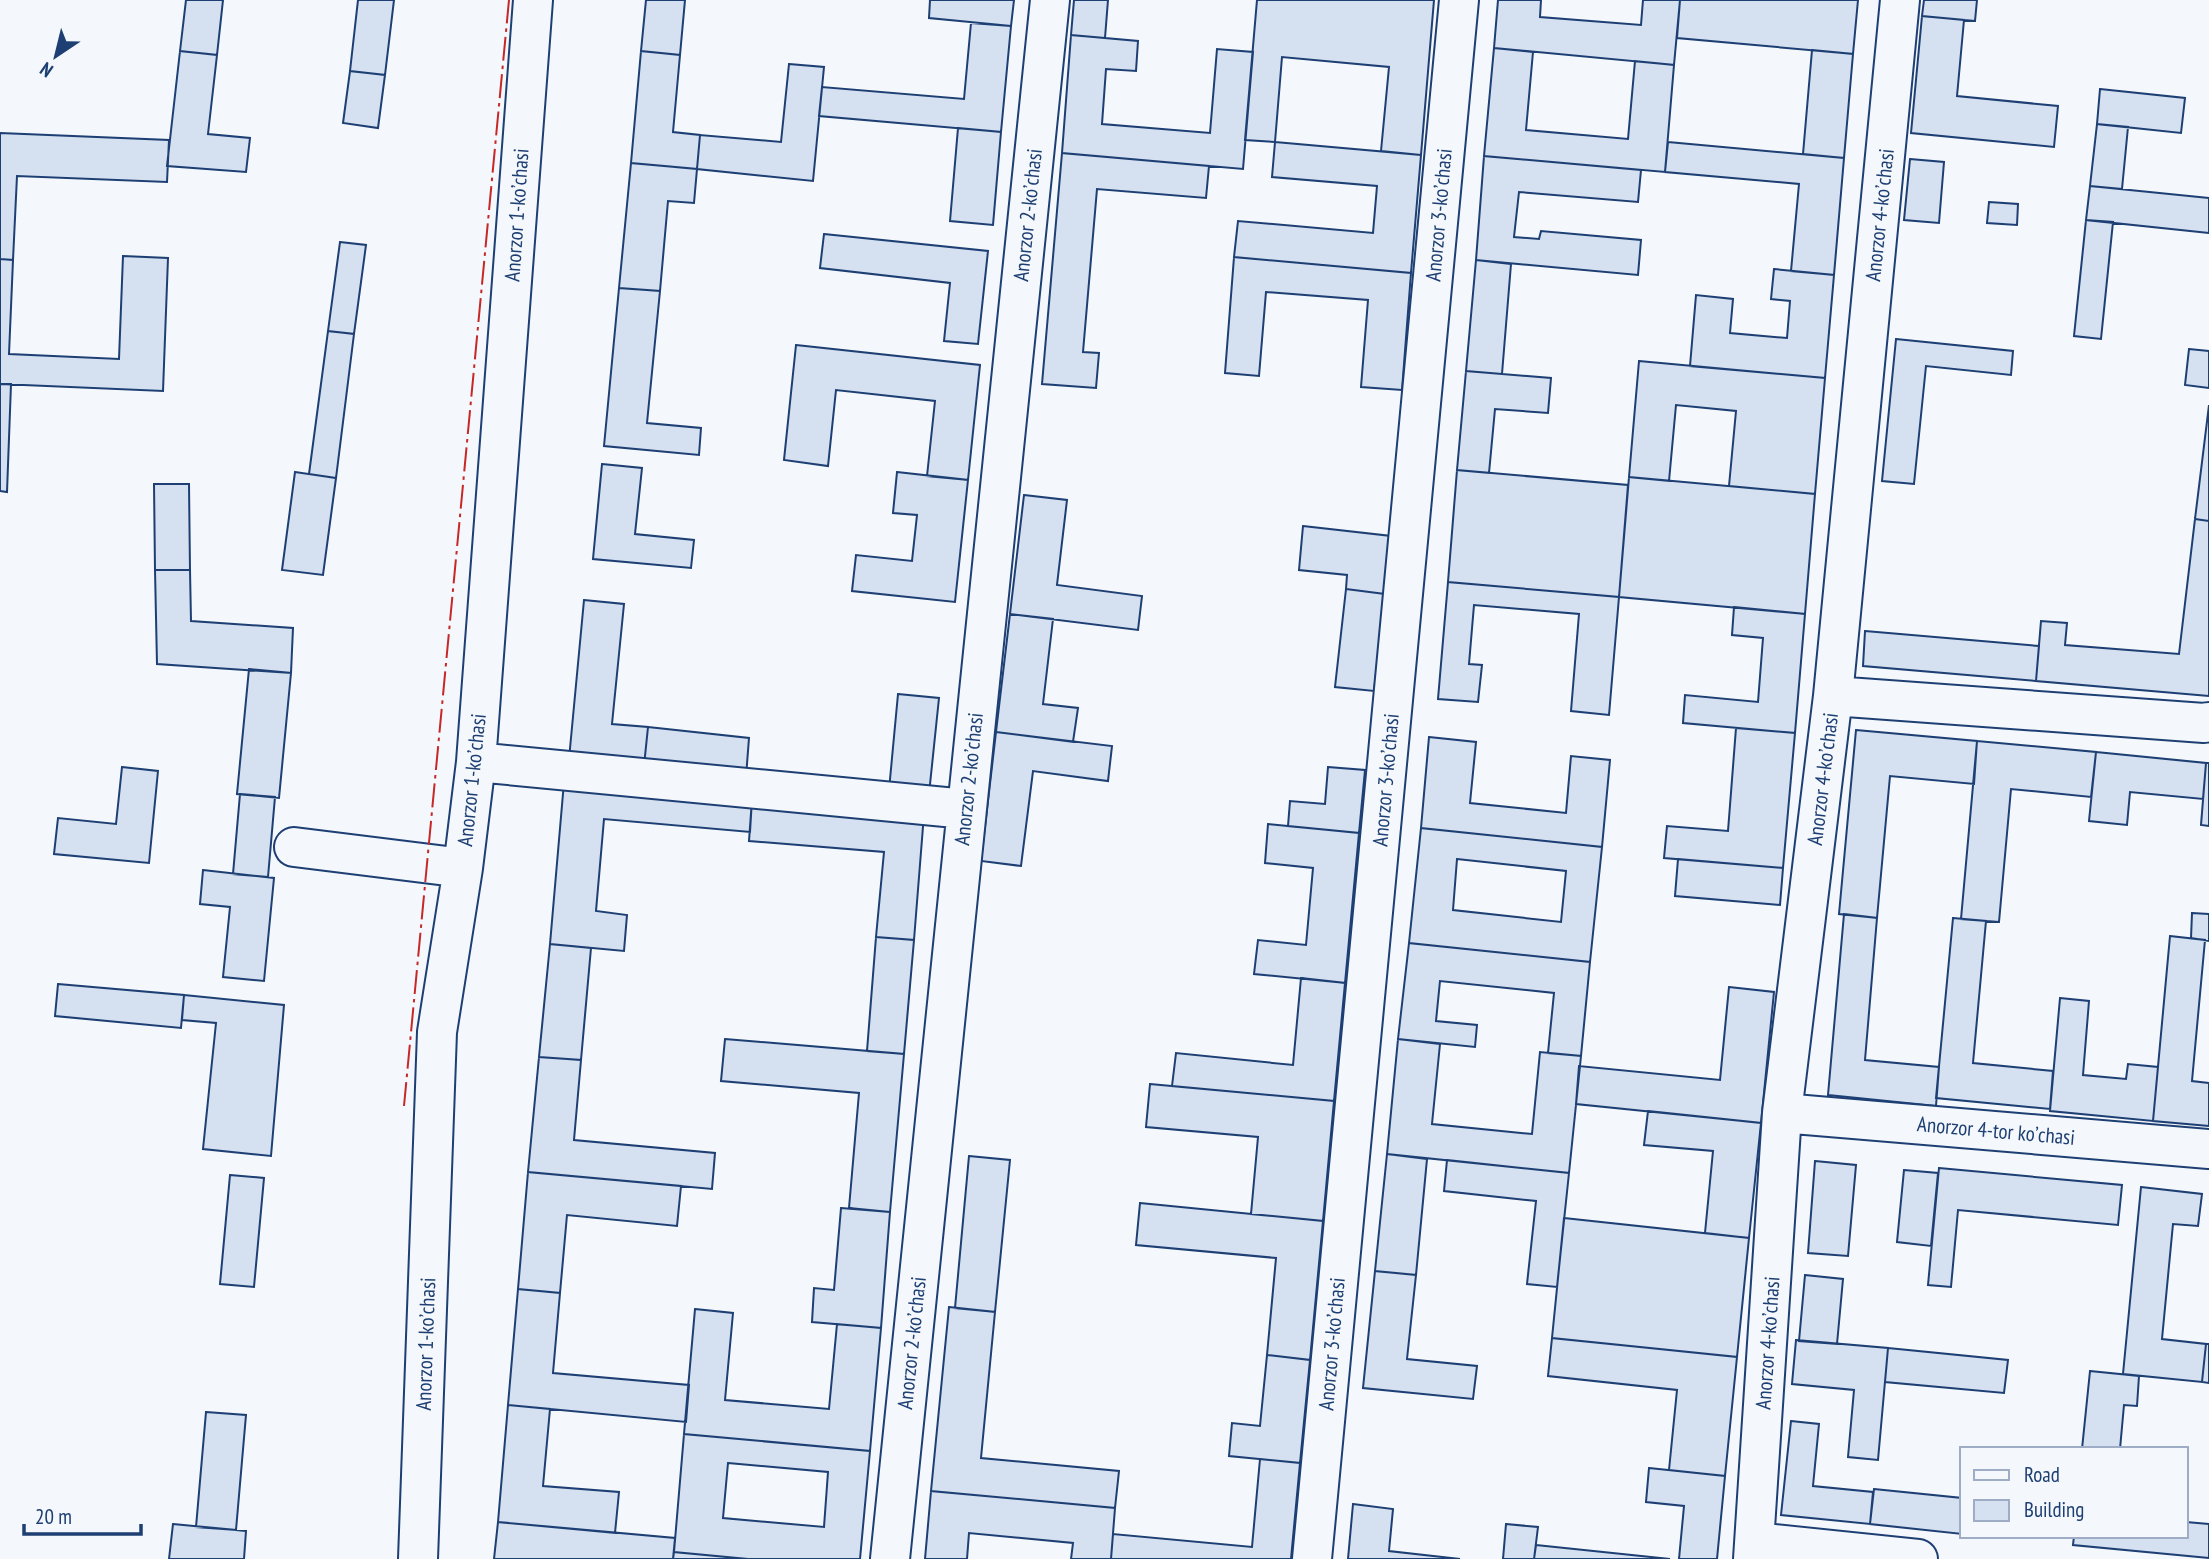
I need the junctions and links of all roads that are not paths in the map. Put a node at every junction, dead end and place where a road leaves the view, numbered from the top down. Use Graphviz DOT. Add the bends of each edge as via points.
graph roads {
  1 [pos="533,0"];
  2 [pos="1050,0"];
  3 [pos="1459,0"];
  4 [pos="1900,0"];
  5 [pos="1833,696"];
  6 [pos="2209,722"];
  7 [pos="476,762"];
  8 [pos="966,808"];
  9 [pos="294,847"];
  10 [pos="463,868"];
  11 [pos="1782,1113"];
  12 [pos="2209,1149"];
  13 [pos="1754,1551"];
  14 [pos="418,1559"];
  15 [pos="890,1559"];
  16 [pos="1312,1559"];
  17 [pos="1918,1559"];
  1 -- 7 [label="street, Аnorzor 1-koʼchasi"];
  2 -- 8 [label="street, Аnorzor 2-koʼchasi"];
  3 -- 16 [label="street, Аnorzor 3-koʼchasi"];
  4 -- 5 [label="street, Аnorzor 4-koʼchasi"];
  5 -- 6 [label="street"];
  5 -- 11 [label="street, Аnorzor 4-koʼchasi"];
  7 -- 8 [label="street"];
  7 -- 10 [label="street, Аnorzor 1-koʼchasi"];
  8 -- 15 [label="street, Аnorzor 2-koʼchasi"];
  9 -- 10 [label="street"];
  10 -- 14 [label="street, Аnorzor 1-koʼchasi" via="437,1032"];
  11 -- 12 [label="street, Anorzor 4-tor koʼchasi"];
  11 -- 13 [label="street, Аnorzor 4-koʼchasi"];
  13 -- 17 [label="street"];
}
